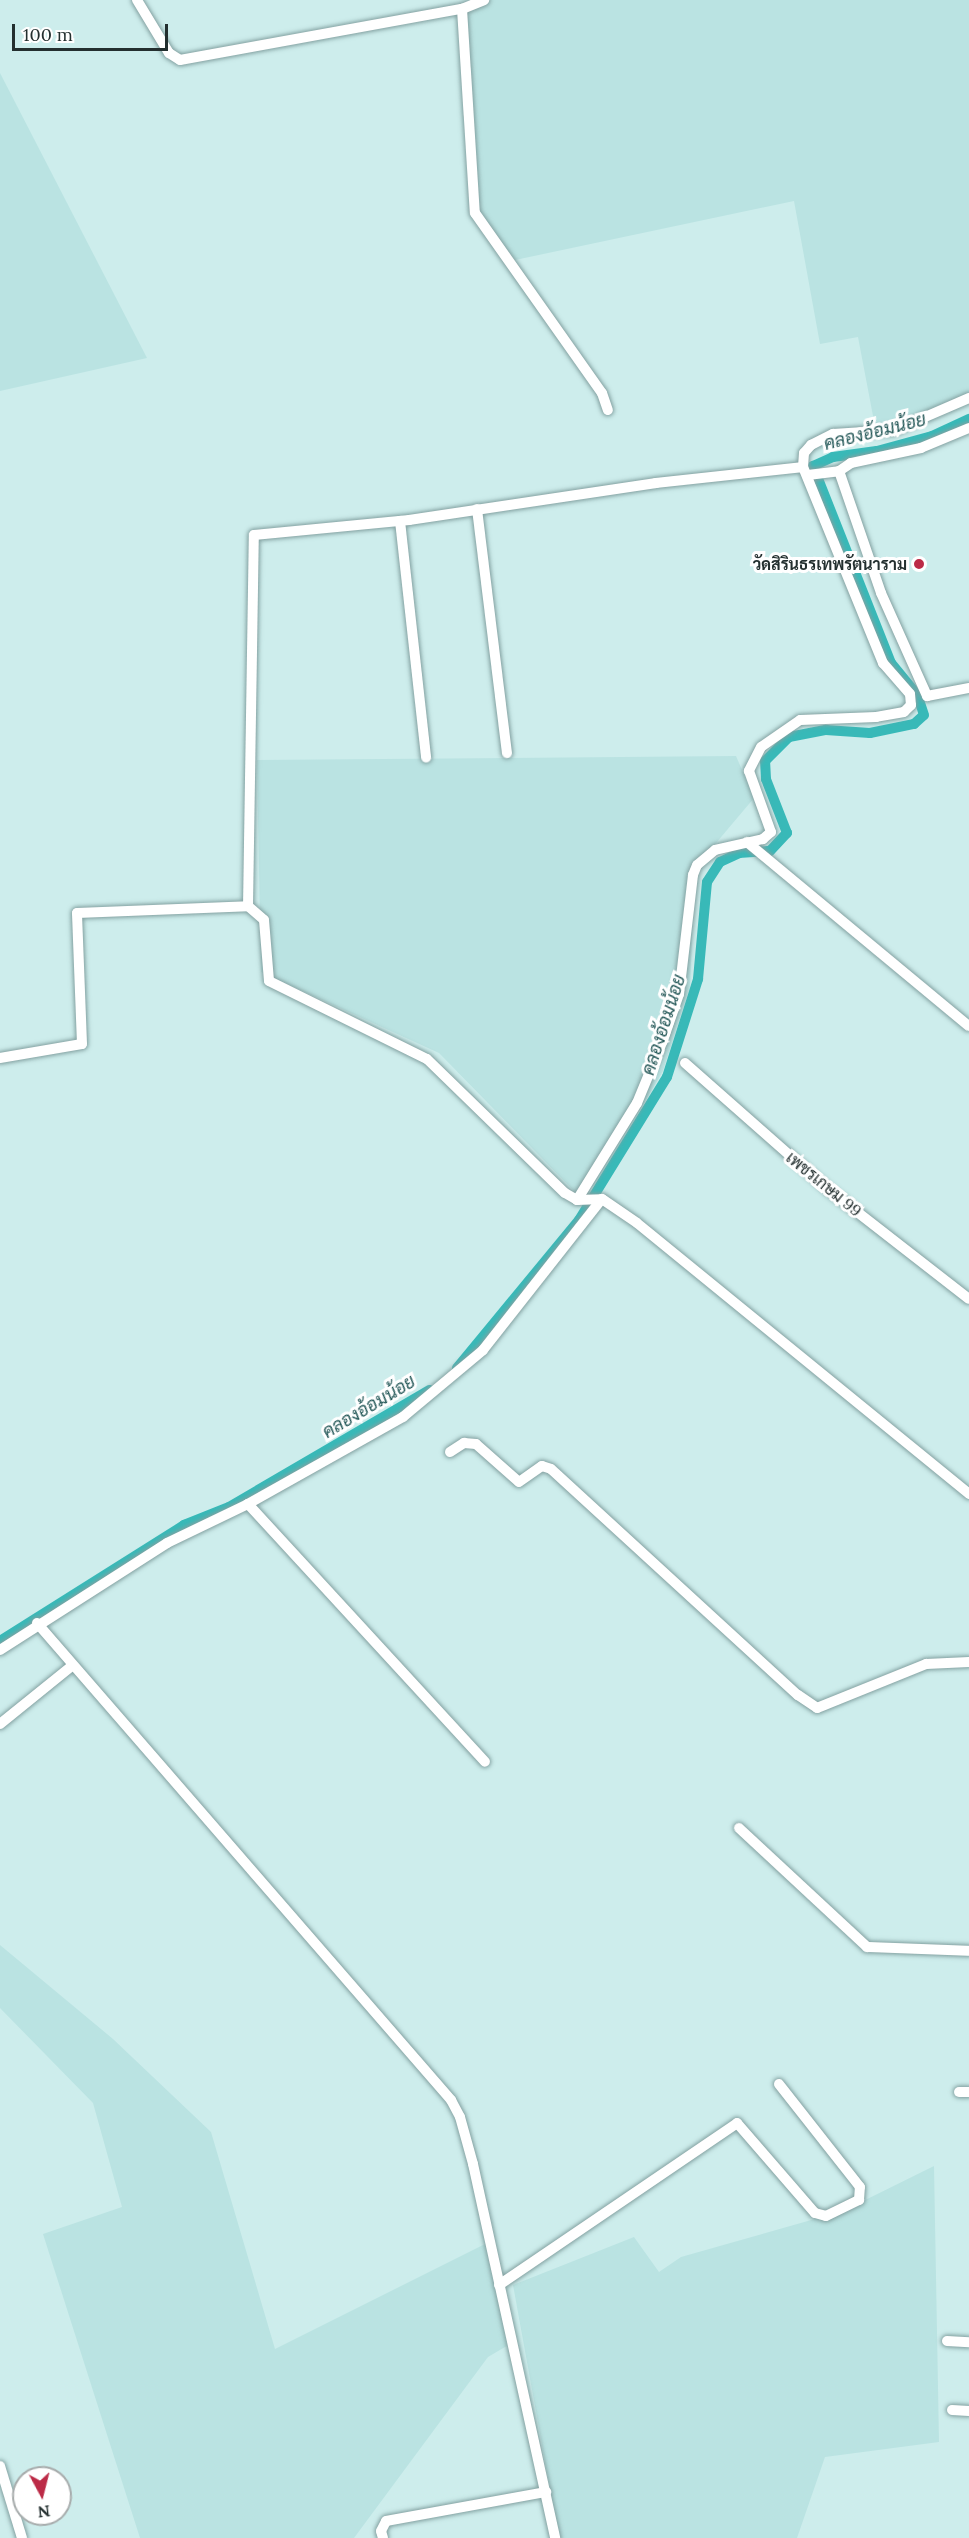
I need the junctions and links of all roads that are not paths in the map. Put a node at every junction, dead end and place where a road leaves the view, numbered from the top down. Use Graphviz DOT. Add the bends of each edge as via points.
graph roads {
  1 [pos="137,0"];
  2 [pos="484,0"];
  3 [pos="462,9"];
  4 [pos="969,398"];
  5 [pos="608,410"];
  6 [pos="969,428"];
  7 [pos="806,466"];
  8 [pos="834,472"];
  9 [pos="477,509"];
  10 [pos="400,520"];
  11 [pos="969,688"];
  12 [pos="507,753"];
  13 [pos="426,758"];
  14 [pos="748,844"];
  15 [pos="248,906"];
  16 [pos="969,1026"];
  17 [pos="0,1058"];
  18 [pos="685,1063"];
  19 [pos="599,1199"];
  20 [pos="579,1200"];
  21 [pos="969,1299"];
  22 [pos="450,1452"];
  23 [pos="969,1494"];
  24 [pos="248,1504"];
  25 [pos="37,1623"];
  26 [pos="0,1650"];
  27 [pos="969,1662"];
  28 [pos="72,1666"];
  29 [pos="0,1724"];
  30 [pos="485,1762"];
  31 [pos="739,1828"];
  32 [pos="969,1951"];
  33 [pos="779,2084"];
  34 [pos="499,2285"];
  35 [pos="947,2341"];
  36 [pos="969,2342"];
  37 [pos="952,2410"];
  38 [pos="969,2410"];
  39 [pos="0,2466"];
  40 [pos="546,2492"];
  41 [pos="22,2538"];
  42 [pos="383,2538"];
  43 [pos="555,2538"];
  1 -- 3 [label="street" via="169,54 180,60"];
  2 -- 3 [label="street"];
  3 -- 5 [label="street" via="475,213 602,393"];
  4 -- 7 [label="street" via="895,430 833,434"];
  6 -- 8 [label="street" via="921,448 851,463"];
  7 -- 8 [label="street"];
  7 -- 9 [label="street"];
  7 -- 14 [label="street" via="883,663 910,694 911,705 904,712 876,717 800,720 774,735 761,747 749,771 771,832"];
  8 -- 11 [label="street" via="927,696"];
  9 -- 10 [label="street"];
  9 -- 12 [label="street"];
  10 -- 13 [label="street"];
  10 -- 15 [label="street" via="254,535"];
  14 -- 16 [label="street"];
  14 -- 20 [label="street" via="715,850 693,875 679,994 663,1040 637,1102"];
  15 -- 17 [label="street" via="77,913 82,1044"];
  15 -- 20 [label="street" via="264,920 269,981 427,1059 557,1186"];
  18 -- 21 [label="street, เพชรเกษม 99" via="829,1190"];
  19 -- 20 [label="street"];
  19 -- 23 [label="street" via="637,1223"];
  19 -- 24 [label="street" via="483,1350 456,1376 394,1423"];
  22 -- 27 [label="street" via="464,1443 476,1444 519,1482 542,1466 551,1469 798,1695 817,1707 926,1664"];
  24 -- 25 [label="street" via="167,1543"];
  24 -- 30 [label="street"];
  25 -- 26 [label="street"];
  25 -- 28 [label="street"];
  28 -- 29 [label="street"];
  28 -- 34 [label="street" via="451,2100 469,2147"];
  31 -- 32 [label="street" via="867,1947"];
  33 -- 34 [label="street" via="860,2187 859,2200 826,2216 816,2213 742,2125 734,2123"];
  34 -- 40 [label="street"];
  35 -- 36 [label="street"];
  37 -- 38 [label="street"];
  39 -- 41 [label="street"];
  40 -- 42 [label="street" via="386,2521"];
  40 -- 43 [label="street"];
}
